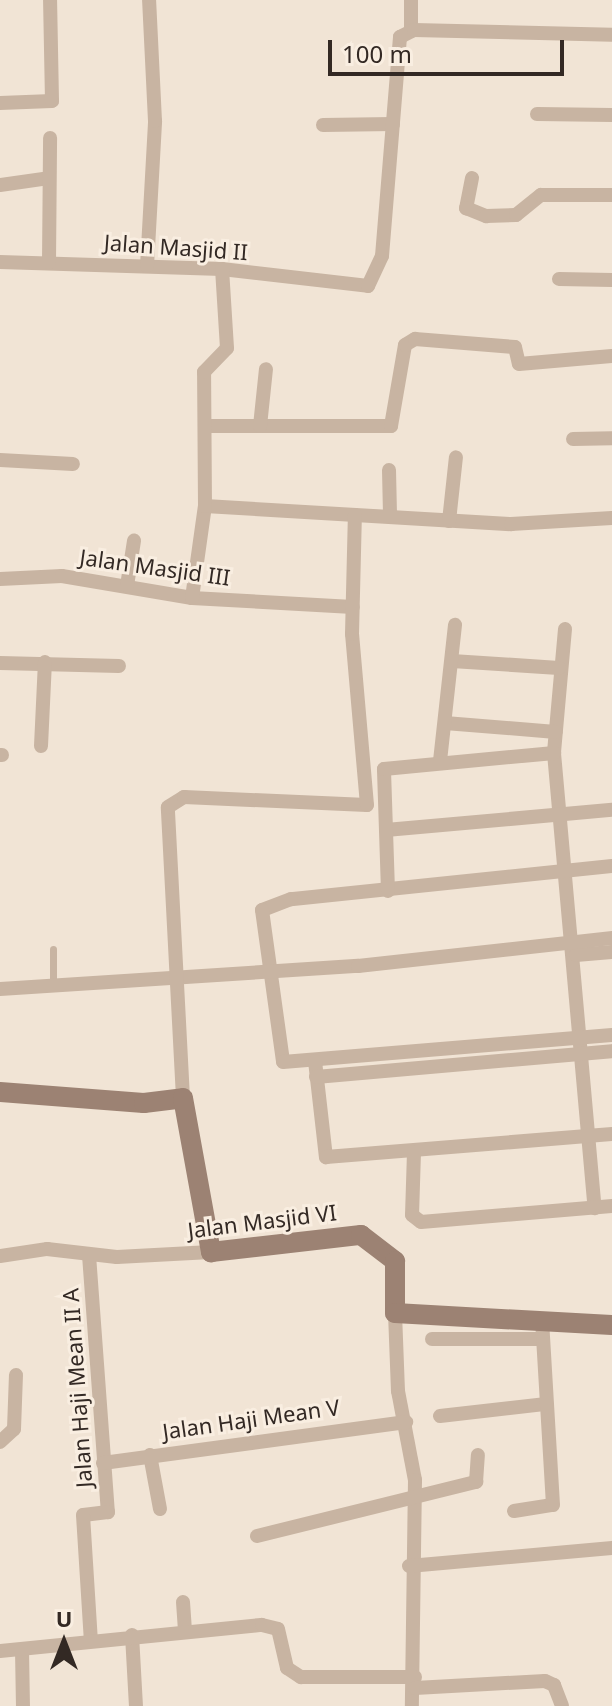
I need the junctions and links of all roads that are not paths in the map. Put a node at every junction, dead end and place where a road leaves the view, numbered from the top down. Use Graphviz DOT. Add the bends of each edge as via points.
graph roads {
  1 [pos="50,0"];
  2 [pos="149,0"];
  3 [pos="411,0"];
  4 [pos="412,30"];
  5 [pos="612,35"];
  6 [pos="0,103"];
  7 [pos="537,114"];
  8 [pos="612,115"];
  9 [pos="393,124"];
  10 [pos="323,125"];
  11 [pos="50,138"];
  12 [pos="49,178"];
  13 [pos="472,178"];
  14 [pos="0,185"];
  15 [pos="612,195"];
  16 [pos="0,262"];
  17 [pos="49,262"];
  18 [pos="147,266"];
  19 [pos="222,269"];
  20 [pos="559,279"];
  21 [pos="612,280"];
  22 [pos="612,356"];
  23 [pos="266,369"];
  24 [pos="206,426"];
  25 [pos="260,426"];
  26 [pos="612,438"];
  27 [pos="573,439"];
  28 [pos="456,457"];
  29 [pos="0,460"];
  30 [pos="73,464"];
  31 [pos="389,470"];
  32 [pos="205,506"];
  33 [pos="390,514"];
  34 [pos="355,515"];
  35 [pos="612,518"];
  36 [pos="449,521"];
  37 [pos="134,541"];
  38 [pos="0,579"];
  39 [pos="127,586"];
  40 [pos="192,598"];
  41 [pos="353,607"];
  42 [pos="455,625"];
  43 [pos="565,629"];
  44 [pos="452,661"];
  45 [pos="45,662"];
  46 [pos="0,663"];
  47 [pos="119,666"];
  48 [pos="559,668"];
  49 [pos="445,723"];
  50 [pos="556,732"];
  51 [pos="41,746"];
  52 [pos="554,753"];
  53 [pos="440,761"];
  54 [pos="612,810"];
  55 [pos="560,815"];
  56 [pos="386,830"];
  57 [pos="612,866"];
  58 [pos="568,871"];
  59 [pos="388,891"];
  60 [pos="612,938"];
  61 [pos="53,949"];
  62 [pos="576,949"];
  63 [pos="612,952"];
  64 [pos="265,973"];
  65 [pos="177,979"];
  66 [pos="0,989"];
  67 [pos="53,989"];
  68 [pos="612,1035"];
  69 [pos="580,1036"];
  70 [pos="612,1051"];
  71 [pos="583,1052"];
  72 [pos="315,1061"];
  73 [pos="316,1077"];
  74 [pos="0,1092"];
  75 [pos="183,1098"];
  76 [pos="612,1134"];
  77 [pos="586,1136"];
  78 [pos="414,1152"];
  79 [pos="612,1206"];
  80 [pos="595,1208"];
  81 [pos="211,1252"];
  82 [pos="89,1255"];
  83 [pos="0,1256"];
  84 [pos="395,1313"];
  85 [pos="612,1325"];
  86 [pos="542,1330"];
  87 [pos="432,1339"];
  88 [pos="16,1375"];
  89 [pos="546,1404"];
  90 [pos="440,1416"];
  91 [pos="406,1422"];
  92 [pos="0,1442"];
  93 [pos="150,1455"];
  94 [pos="478,1455"];
  95 [pos="103,1463"];
  96 [pos="414,1496"];
  97 [pos="160,1509"];
  98 [pos="514,1511"];
  99 [pos="257,1536"];
  100 [pos="612,1548"];
  101 [pos="409,1566"];
  102 [pos="183,1602"];
  103 [pos="185,1630"];
  104 [pos="132,1635"];
  105 [pos="91,1641"];
  106 [pos="22,1650"];
  107 [pos="0,1651"];
  108 [pos="415,1682"];
  109 [pos="23,1706"];
  110 [pos="136,1706"];
  111 [pos="412,1706"];
  112 [pos="562,1706"];
  1 -- 6 [label="street" via="52,101"];
  2 -- 18 [label="street" via="155,121"];
  3 -- 4 [label="street"];
  4 -- 5 [label="street"];
  4 -- 9 [label="street" via="400,37"];
  7 -- 8 [label="street"];
  9 -- 10 [label="street"];
  9 -- 19 [label="street, Jalan Masjid II" via="377,273 368,286"];
  11 -- 12 [label="street"];
  12 -- 14 [label="street"];
  12 -- 17 [label="street"];
  13 -- 15 [label="street" via="466,208 486,216 516,215 541,195"];
  16 -- 17 [label="street, Jalan Masjid II"];
  17 -- 18 [label="street, Jalan Masjid II"];
  18 -- 19 [label="street, Jalan Masjid II"];
  19 -- 24 [label="street" via="227,348 205,369"];
  20 -- 21 [label="street"];
  22 -- 25 [label="street" via="519,364 515,347 415,339 405,345 391,426"];
  23 -- 25 [label="street"];
  24 -- 25 [label="street"];
  24 -- 32 [label="street"];
  26 -- 27 [label="street"];
  28 -- 36 [label="street"];
  29 -- 30 [label="street"];
  31 -- 33 [label="street"];
  32 -- 34 [label="street"];
  32 -- 40 [label="street"];
  33 -- 34 [label="street"];
  33 -- 36 [label="street"];
  34 -- 41 [label="street"];
  35 -- 36 [label="street" via="511,524"];
  37 -- 39 [label="street"];
  38 -- 39 [label="street, Jalan Masjid III" via="62,576"];
  39 -- 40 [label="street, Jalan Masjid III"];
  40 -- 41 [label="street, Jalan Masjid III"];
  41 -- 65 [label="street" via="367,805 209,797 170,803"];
  42 -- 44 [label="street"];
  43 -- 48 [label="street"];
  44 -- 48 [label="street"];
  44 -- 49 [label="street"];
  45 -- 46 [label="street"];
  45 -- 47 [label="street"];
  45 -- 51 [label="street"];
  48 -- 50 [label="street"];
  49 -- 50 [label="street"];
  49 -- 53 [label="street"];
  50 -- 52 [label="street"];
  52 -- 53 [label="street"];
  52 -- 55 [label="street"];
  53 -- 56 [label="street" via="384,769"];
  54 -- 55 [label="street"];
  55 -- 56 [label="street"];
  55 -- 58 [label="street"];
  56 -- 59 [label="street"];
  57 -- 58 [label="street"];
  58 -- 59 [label="street"];
  58 -- 62 [label="street"];
  59 -- 64 [label="street" via="268,902"];
  60 -- 62 [label="street"];
  61 -- 67 [label="lane"];
  62 -- 63 [label="street"];
  62 -- 64 [label="street"];
  62 -- 69 [label="street"];
  64 -- 65 [label="street"];
  64 -- 72 [label="street" via="277,1057"];
  65 -- 67 [label="street"];
  65 -- 75 [label="street"];
  66 -- 67 [label="street"];
  68 -- 69 [label="street"];
  69 -- 71 [label="street"];
  69 -- 72 [label="street"];
  70 -- 71 [label="street"];
  71 -- 73 [label="street"];
  71 -- 77 [label="street"];
  72 -- 73 [label="street"];
  73 -- 78 [label="street" via="326,1157"];
  74 -- 75 [label="street" via="144,1103"];
  75 -- 81 [label="street"];
  76 -- 77 [label="street"];
  77 -- 78 [label="street"];
  77 -- 80 [label="street"];
  78 -- 80 [label="street" via="412,1215 421,1222"];
  79 -- 80 [label="street"];
  81 -- 82 [label="street, Jalan Masjid VI"];
  81 -- 84 [label="street, Jalan Masjid VI" via="306,1236 374,1239 395,1261"];
  82 -- 83 [label="street, Jalan Masjid VI" via="47,1249"];
  82 -- 95 [label="street, Jalan Haji Mean II A"];
  84 -- 86 [label="street"];
  84 -- 91 [label="street"];
  85 -- 86 [label="street"];
  86 -- 87 [label="street"];
  86 -- 89 [label="street"];
  88 -- 92 [label="street" via="14,1429"];
  89 -- 90 [label="street"];
  89 -- 98 [label="street" via="553,1505"];
  91 -- 93 [label="street, Jalan Haji Mean V"];
  91 -- 96 [label="street"];
  93 -- 95 [label="street, Jalan Haji Mean V"];
  93 -- 97 [label="street"];
  94 -- 96 [label="street" via="476,1482"];
  95 -- 105 [label="street, Jalan Haji Mean II A" via="108,1512 83,1515"];
  96 -- 99 [label="street"];
  96 -- 101 [label="street"];
  100 -- 101 [label="street"];
  101 -- 108 [label="street"];
  102 -- 103 [label="street"];
  103 -- 104 [label="street"];
  103 -- 108 [label="street" via="273,1627 287,1668 301,1677"];
  104 -- 105 [label="street"];
  104 -- 110 [label="street"];
  105 -- 106 [label="street"];
  106 -- 107 [label="street"];
  106 -- 109 [label="street"];
  108 -- 111 [label="street"];
  108 -- 112 [label="street" via="545,1681"];
}
